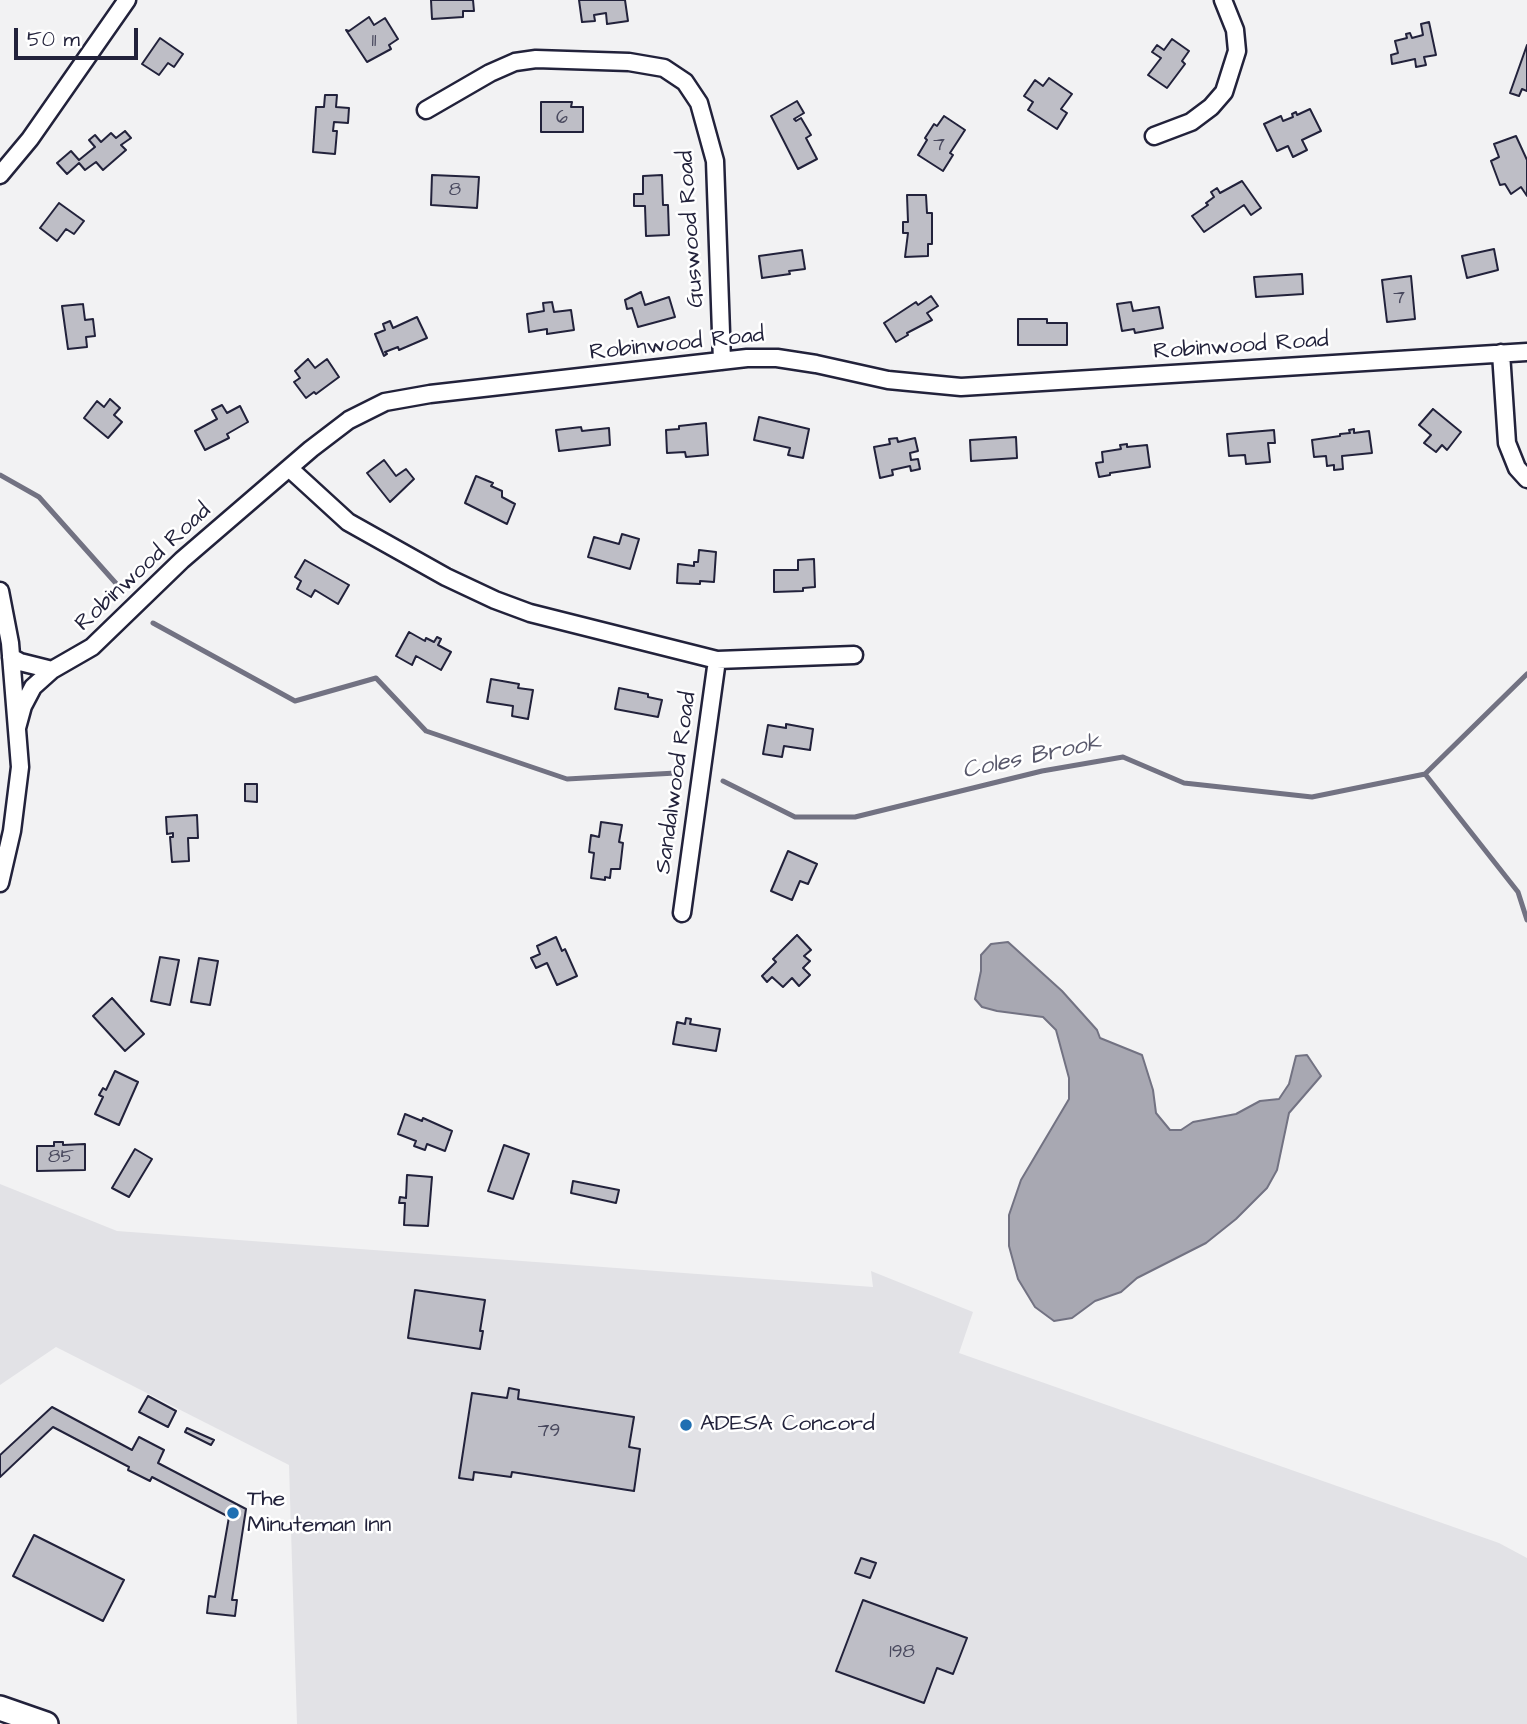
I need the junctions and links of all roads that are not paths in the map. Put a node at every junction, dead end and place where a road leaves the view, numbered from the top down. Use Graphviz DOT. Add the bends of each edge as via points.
graph roads {
  1 [pos="127,0"];
  2 [pos="1223,0"];
  3 [pos="426,110"];
  4 [pos="1154,136"];
  5 [pos="0,175"];
  6 [pos="1527,352"];
  7 [pos="1501,353"];
  8 [pos="722,361"];
  9 [pos="289,468"];
  10 [pos="1527,479"];
  11 [pos="0,591"];
  12 [pos="855,655"];
  13 [pos="11,657"];
  14 [pos="718,660"];
  15 [pos="52,670"];
  16 [pos="17,728"];
  17 [pos="0,883"];
  18 [pos="682,913"];
  19 [pos="0,1708"];
  20 [pos="46,1724"];
  1 -- 5 [label="street"];
  2 -- 4 [label="street" via="1235,30 1237,51 1224,92 1191,122"];
  3 -- 8 [label="street, Guswood Road" via="490,73 536,59 641,64 664,68 685,82 699,103 715,162"];
  6 -- 7 [label="street, Robinwood Road"];
  7 -- 8 [label="street, Robinwood Road" via="961,387 888,380 777,358"];
  7 -- 10 [label="street" via="1507,443"];
  8 -- 9 [label="street, Robinwood Road" via="385,402 349,420"];
  9 -- 14 [label="street" via="348,522 495,600 564,623"];
  9 -- 15 [label="street, Robinwood Road" via="183,560 92,648"];
  11 -- 13 [label="street"];
  12 -- 14 [label="street"];
  13 -- 15 [label="street"];
  13 -- 16 [label="street"];
  14 -- 18 [label="street, Sandalwood Road"];
  15 -- 16 [label="street, Robinwood Road" via="33,687"];
  16 -- 17 [label="street" via="20,767"];
  19 -- 20 [label="highway"];
}
